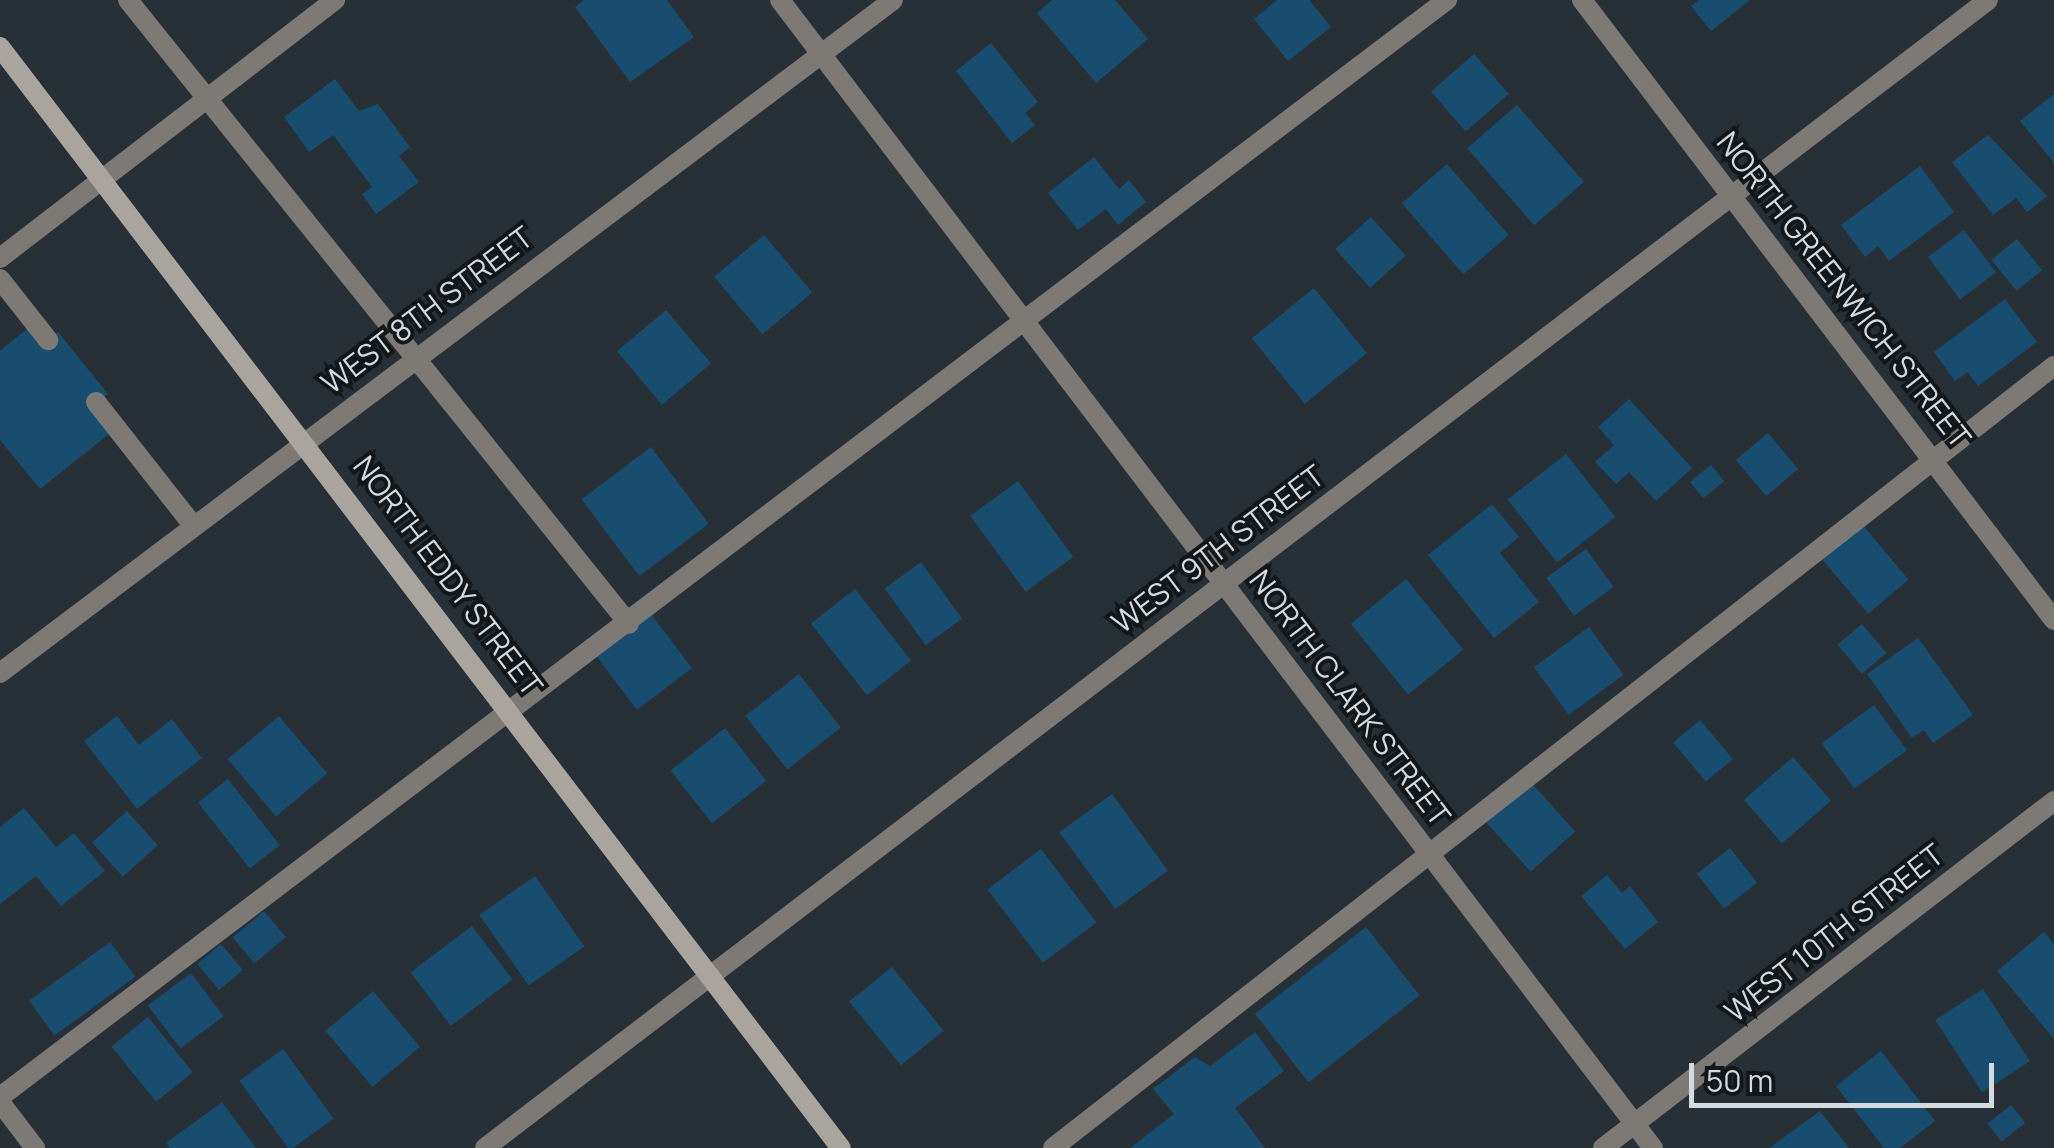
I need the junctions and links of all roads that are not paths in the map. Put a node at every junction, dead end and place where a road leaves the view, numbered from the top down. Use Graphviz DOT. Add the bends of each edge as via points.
graph roads {
  1 [pos="128,0"];
  2 [pos="335,0"];
  3 [pos="780,0"];
  4 [pos="893,0"];
  5 [pos="1447,0"];
  6 [pos="1582,0"];
  7 [pos="1988,0"];
  8 [pos="0,46"];
  9 [pos="821,54"];
  10 [pos="206,98"];
  11 [pos="102,178"];
  12 [pos="1732,193"];
  13 [pos="0,258"];
  14 [pos="0,280"];
  15 [pos="1026,321"];
  16 [pos="48,340"];
  17 [pos="414,357"];
  18 [pos="2054,366"];
  19 [pos="96,402"];
  20 [pos="306,438"];
  21 [pos="1935,456"];
  22 [pos="192,524"];
  23 [pos="1225,581"];
  24 [pos="2054,620"];
  25 [pos="629,624"];
  26 [pos="0,673"];
  27 [pos="514,712"];
  28 [pos="2054,801"];
  29 [pos="1426,849"];
  30 [pos="711,975"];
  31 [pos="0,1100"];
  32 [pos="1635,1124"];
  33 [pos="35,1148"];
  34 [pos="486,1148"];
  35 [pos="842,1148"];
  36 [pos="1053,1148"];
  37 [pos="1603,1148"];
  38 [pos="1653,1148"];
  1 -- 10 [label="street"];
  2 -- 10 [label="street"];
  3 -- 9 [label="street, NORTH CLARK STREET"];
  4 -- 9 [label="street, WEST 8TH STREET"];
  5 -- 15 [label="street"];
  6 -- 12 [label="street, NORTH GREENWICH STREET"];
  7 -- 12 [label="street, WEST 9TH STREET"];
  8 -- 11 [label="main road, NORTH EDDY STREET"];
  9 -- 15 [label="street, NORTH CLARK STREET"];
  9 -- 17 [label="street, WEST 8TH STREET"];
  10 -- 11 [label="street"];
  10 -- 17 [label="street"];
  11 -- 13 [label="street"];
  11 -- 20 [label="main road, NORTH EDDY STREET"];
  12 -- 21 [label="street, NORTH GREENWICH STREET"];
  12 -- 23 [label="street, WEST 9TH STREET"];
  14 -- 16 [label="street"];
  15 -- 23 [label="street, NORTH CLARK STREET"];
  15 -- 25 [label="street"];
  17 -- 20 [label="street, WEST 8TH STREET"];
  17 -- 25 [label="street"];
  18 -- 21 [label="street"];
  19 -- 22 [label="street"];
  20 -- 22 [label="street, WEST 8TH STREET"];
  20 -- 27 [label="main road, NORTH EDDY STREET"];
  21 -- 24 [label="street, NORTH GREENWICH STREET"];
  21 -- 29 [label="street"];
  22 -- 26 [label="street, WEST 8TH STREET"];
  23 -- 29 [label="street, NORTH CLARK STREET"];
  23 -- 30 [label="street, WEST 9TH STREET"];
  25 -- 27 [label="street"];
  27 -- 30 [label="main road, NORTH EDDY STREET"];
  27 -- 31 [label="street"];
  28 -- 32 [label="street, WEST 10TH STREET"];
  29 -- 32 [label="street, NORTH CLARK STREET"];
  29 -- 36 [label="street"];
  30 -- 34 [label="street, WEST 9TH STREET"];
  30 -- 35 [label="main road, NORTH EDDY STREET"];
  31 -- 33 [label="street"];
  32 -- 37 [label="street, WEST 10TH STREET"];
  32 -- 38 [label="street, NORTH CLARK STREET"];
}
